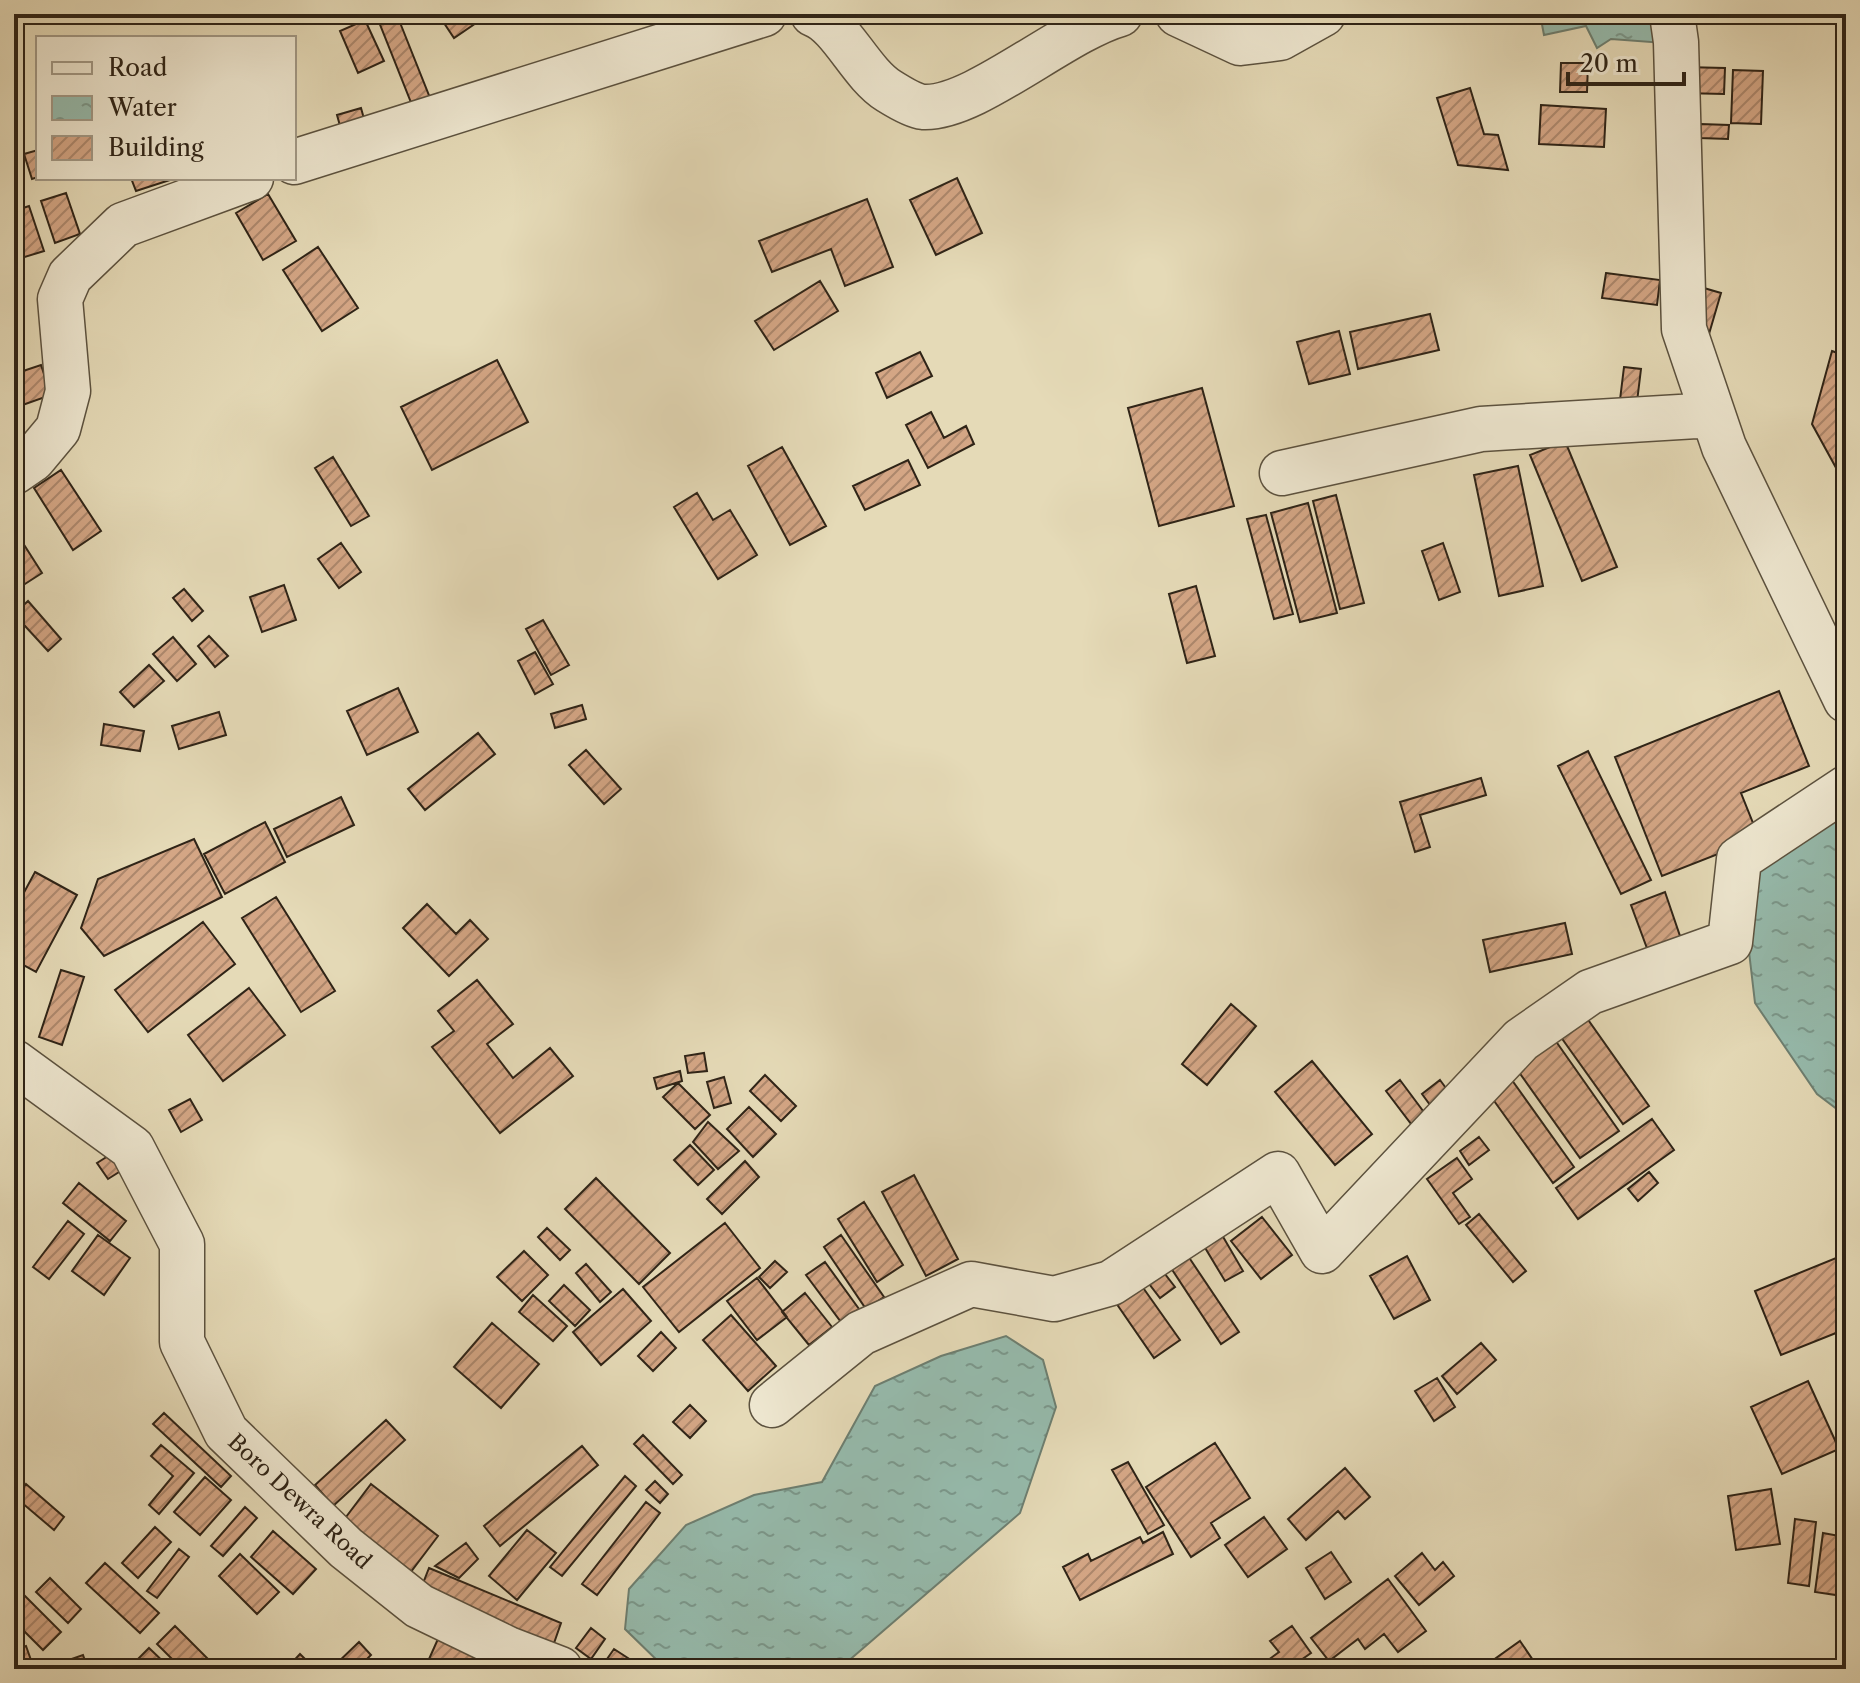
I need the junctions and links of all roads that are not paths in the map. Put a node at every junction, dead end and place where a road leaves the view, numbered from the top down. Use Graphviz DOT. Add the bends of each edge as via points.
graph roads {
  1 [pos="764,14"];
  2 [pos="813,14"];
  3 [pos="1120,14"];
  4 [pos="1178,14"];
  5 [pos="1323,14"];
  6 [pos="1672,14"];
  7 [pos="296,161"];
  8 [pos="246,180"];
  9 [pos="1713,415"];
  10 [pos="14,472"];
  11 [pos="1282,473"];
  12 [pos="1846,700"];
  13 [pos="1846,788"];
  14 [pos="14,1062"];
  15 [pos="772,1405"];
  16 [pos="553,1668"];
  1 -- 7 [label="street"];
  2 -- 3 [label="street" via="825,18 859,65 889,91 922,107 968,96 1094,21"];
  4 -- 5 [label="street" via="1240,43 1280,38"];
  6 -- 9 [label="street" via="1684,329"];
  8 -- 10 [label="street" via="123,225 70,276 60,299 68,391 58,429"];
  9 -- 11 [label="street" via="1481,429"];
  9 -- 12 [label="street"];
  13 -- 15 [label="street" via="1739,859 1730,942 1590,992 1521,1040 1322,1251 1278,1174 1111,1283 1054,1299 971,1284 861,1333"];
  14 -- 16 [label="street, Boro Dewra Road" via="132,1148 182,1244 182,1342 226,1432 346,1548 419,1606"];
}
